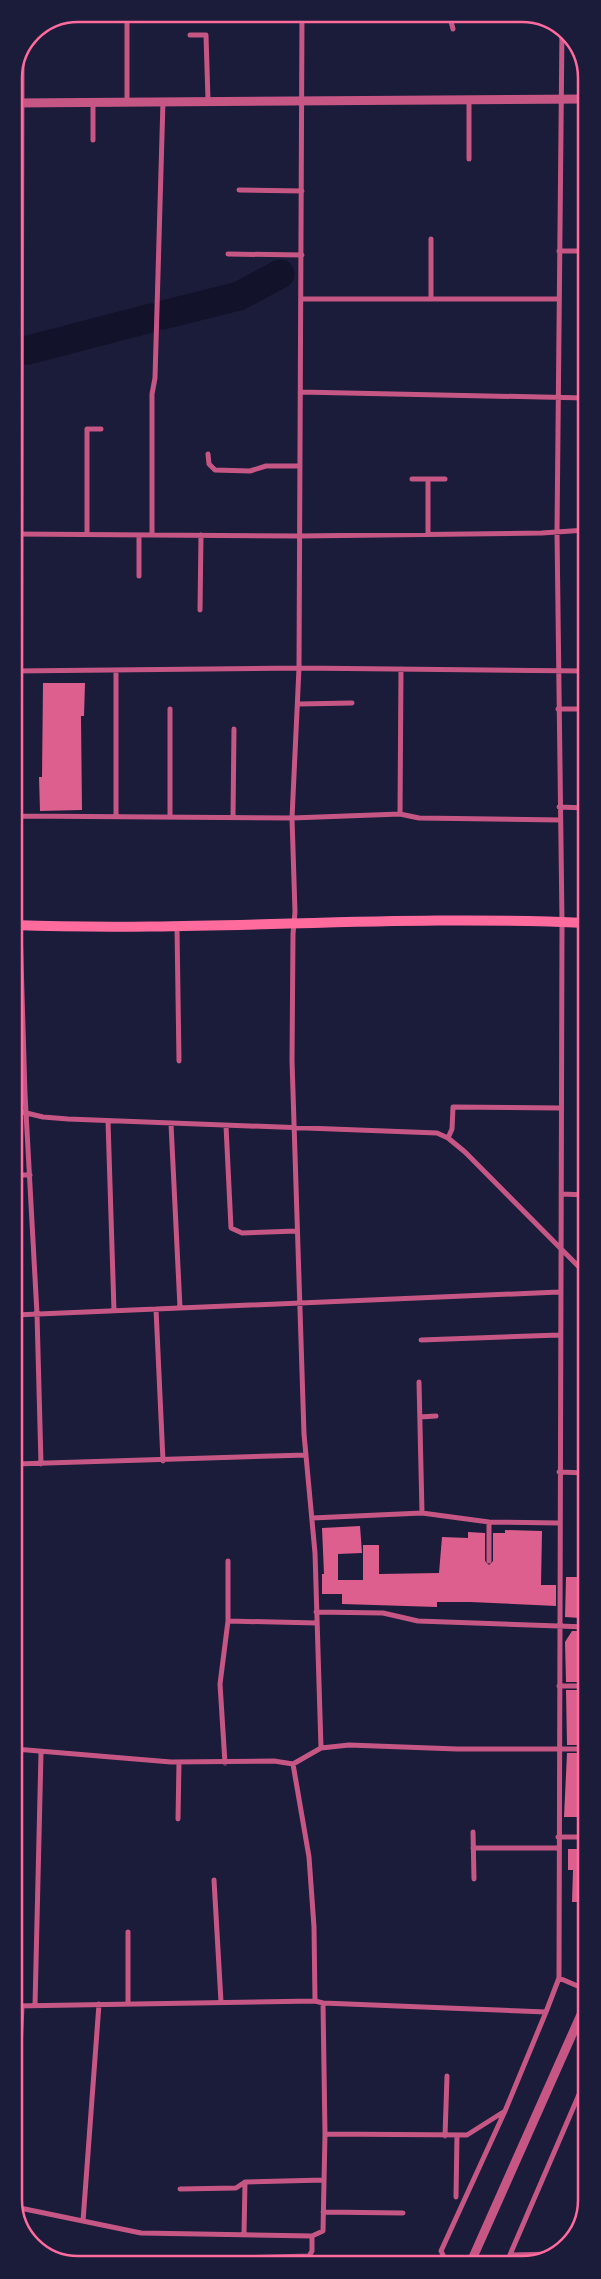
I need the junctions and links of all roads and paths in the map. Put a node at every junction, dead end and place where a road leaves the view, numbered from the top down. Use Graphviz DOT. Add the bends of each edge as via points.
graph roads {
  1 [pos="127,22"];
  2 [pos="302,22"];
  3 [pos="451,23"];
  4 [pos="453,29"];
  5 [pos="190,35"];
  6 [pos="562,38"];
  7 [pos="561,99"];
  8 [pos="578,99"];
  9 [pos="127,100"];
  10 [pos="208,100"];
  11 [pos="469,100"];
  12 [pos="163,101"];
  13 [pos="301,101"];
  14 [pos="93,102"];
  15 [pos="22,103"];
  16 [pos="93,140"];
  17 [pos="469,159"];
  18 [pos="239,190"];
  19 [pos="302,191"];
  20 [pos="432,239"];
  21 [pos="559,251"];
  22 [pos="578,251"];
  23 [pos="228,254"];
  24 [pos="302,255"];
  25 [pos="301,298"];
  26 [pos="431,298"];
  27 [pos="559,298"];
  28 [pos="300,392"];
  29 [pos="558,398"];
  30 [pos="578,398"];
  31 [pos="100,429"];
  32 [pos="208,454"];
  33 [pos="300,466"];
  34 [pos="412,479"];
  35 [pos="428,479"];
  36 [pos="445,479"];
  37 [pos="578,531"];
  38 [pos="557,532"];
  39 [pos="22,534"];
  40 [pos="87,534"];
  41 [pos="428,534"];
  42 [pos="139,535"];
  43 [pos="152,535"];
  44 [pos="201,535"];
  45 [pos="299,536"];
  46 [pos="139,576"];
  47 [pos="200,610"];
  48 [pos="299,668"];
  49 [pos="401,669"];
  50 [pos="116,670"];
  51 [pos="22,671"];
  52 [pos="557,671"];
  53 [pos="578,671"];
  54 [pos="352,703"];
  55 [pos="299,704"];
  56 [pos="170,708"];
  57 [pos="558,709"];
  58 [pos="578,709"];
  59 [pos="22,726"];
  60 [pos="234,728"];
  61 [pos="559,807"];
  62 [pos="578,808"];
  63 [pos="400,814"];
  64 [pos="22,816"];
  65 [pos="116,816"];
  66 [pos="170,817"];
  67 [pos="233,817"];
  68 [pos="292,818"];
  69 [pos="560,820"];
  70 [pos="562,922"];
  71 [pos="294,923"];
  72 [pos="578,923"];
  73 [pos="22,925"];
  74 [pos="178,928"];
  75 [pos="22,1020"];
  76 [pos="179,1061"];
  77 [pos="561,1108"];
  78 [pos="22,1112"];
  79 [pos="27,1114"];
  80 [pos="108,1121"];
  81 [pos="171,1124"];
  82 [pos="226,1126"];
  83 [pos="294,1128"];
  84 [pos="448,1138"];
  85 [pos="22,1176"];
  86 [pos="30,1176"];
  87 [pos="561,1194"];
  88 [pos="578,1195"];
  89 [pos="297,1231"];
  90 [pos="559,1247"];
  91 [pos="578,1266"];
  92 [pos="559,1292"];
  93 [pos="299,1304"];
  94 [pos="180,1308"];
  95 [pos="156,1309"];
  96 [pos="114,1311"];
  97 [pos="37,1314"];
  98 [pos="22,1315"];
  99 [pos="559,1335"];
  100 [pos="421,1340"];
  101 [pos="419,1382"];
  102 [pos="420,1416"];
  103 [pos="436,1416"];
  104 [pos="306,1455"];
  105 [pos="162,1461"];
  106 [pos="22,1464"];
  107 [pos="41,1464"];
  108 [pos="559,1472"];
  109 [pos="578,1473"];
  110 [pos="422,1513"];
  111 [pos="312,1518"];
  112 [pos="490,1522"];
  113 [pos="559,1523"];
  114 [pos="228,1561"];
  115 [pos="489,1561"];
  116 [pos="316,1612"];
  117 [pos="228,1621"];
  118 [pos="317,1623"];
  119 [pos="559,1626"];
  120 [pos="578,1626"];
  121 [pos="559,1686"];
  122 [pos="578,1686"];
  123 [pos="321,1748"];
  124 [pos="559,1749"];
  125 [pos="578,1749"];
  126 [pos="22,1750"];
  127 [pos="41,1753"];
  128 [pos="179,1762"];
  129 [pos="225,1763"];
  130 [pos="293,1764"];
  131 [pos="178,1820"];
  132 [pos="473,1832"];
  133 [pos="558,1837"];
  134 [pos="578,1837"];
  135 [pos="473,1848"];
  136 [pos="558,1848"];
  137 [pos="474,1879"];
  138 [pos="214,1880"];
  139 [pos="128,1932"];
  140 [pos="559,1978"];
  141 [pos="578,1986"];
  142 [pos="315,2001"];
  143 [pos="221,2002"];
  144 [pos="322,2003"];
  145 [pos="99,2004"];
  146 [pos="128,2004"];
  147 [pos="35,2005"];
  148 [pos="22,2006"];
  149 [pos="546,2012"];
  150 [pos="578,2022"];
  151 [pos="447,2076"];
  152 [pos="578,2096"];
  153 [pos="505,2111"];
  154 [pos="325,2134"];
  155 [pos="457,2135"];
  156 [pos="446,2136"];
  157 [pos="324,2180"];
  158 [pos="245,2182"];
  159 [pos="180,2189"];
  160 [pos="456,2197"];
  161 [pos="23,2209"];
  162 [pos="323,2212"];
  163 [pos="403,2213"];
  164 [pos="83,2221"];
  165 [pos="244,2234"];
  166 [pos="312,2238"];
  167 [pos="539,2254"];
  168 [pos="511,2255"];
  169 [pos="309,2256"];
  170 [pos="444,2256"];
  171 [pos="474,2256"];
  1 -- 9 [label="street"];
  2 -- 13 [label="street"];
  3 -- 4 [label="street"];
  5 -- 10 [label="street" via="206,35"];
  6 -- 7 [label="street"];
  7 -- 8 [label="street"];
  7 -- 11 [label="street"];
  7 -- 21 [label="street"];
  9 -- 12 [label="street"];
  9 -- 14 [label="street"];
  10 -- 12 [label="street"];
  10 -- 13 [label="street"];
  11 -- 13 [label="street"];
  11 -- 17 [label="street"];
  12 -- 43 [label="street" via="152,394"];
  13 -- 19 [label="street"];
  14 -- 15 [label="street"];
  14 -- 16 [label="street"];
  18 -- 19 [label="street"];
  19 -- 24 [label="street"];
  20 -- 26 [label="street"];
  21 -- 22 [label="street"];
  21 -- 27 [label="street"];
  23 -- 24 [label="street"];
  24 -- 25 [label="street"];
  25 -- 26 [label="street"];
  25 -- 28 [label="street"];
  26 -- 27 [label="street"];
  27 -- 29 [label="street"];
  28 -- 29 [label="street"];
  28 -- 33 [label="street"];
  29 -- 30 [label="street"];
  29 -- 38 [label="street"];
  31 -- 40 [label="street" via="87,429"];
  32 -- 33 [label="street" via="209,464 215,470 250,471 266,466"];
  33 -- 45 [label="street"];
  34 -- 35 [label="street"];
  35 -- 36 [label="street"];
  35 -- 41 [label="street"];
  37 -- 38 [label="street"];
  38 -- 41 [label="street"];
  38 -- 52 [label="street"];
  39 -- 40 [label="street"];
  40 -- 42 [label="street"];
  41 -- 45 [label="street"];
  42 -- 43 [label="street"];
  42 -- 46 [label="street"];
  43 -- 44 [label="street"];
  44 -- 45 [label="street"];
  44 -- 47 [label="street"];
  45 -- 48 [label="street"];
  48 -- 49 [label="street"];
  48 -- 50 [label="street"];
  48 -- 55 [label="street"];
  49 -- 52 [label="street"];
  49 -- 63 [label="street"];
  50 -- 51 [label="street"];
  50 -- 65 [label="street"];
  51 -- 59 [label="street"];
  52 -- 53 [label="street"];
  52 -- 57 [label="street"];
  54 -- 55 [label="street"];
  55 -- 68 [label="street"];
  56 -- 66 [label="street"];
  57 -- 58 [label="street"];
  57 -- 61 [label="street"];
  60 -- 67 [label="street"];
  61 -- 62 [label="street"];
  61 -- 69 [label="street"];
  63 -- 68 [label="street"];
  63 -- 69 [label="street" via="419,818"];
  64 -- 65 [label="street"];
  65 -- 66 [label="street"];
  66 -- 67 [label="street"];
  67 -- 68 [label="street"];
  68 -- 71 [label="street"];
  69 -- 70 [label="street"];
  70 -- 71 [label="main road"];
  70 -- 72 [label="main road"];
  70 -- 77 [label="street"];
  71 -- 74 [label="main road"];
  71 -- 83 [label="street"];
  73 -- 74 [label="main road"];
  74 -- 76 [label="street"];
  75 -- 79 [label="street"];
  77 -- 84 [label="street" via="453,1107 452,1129"];
  77 -- 87 [label="street"];
  78 -- 79 [label="street"];
  79 -- 80 [label="street"];
  79 -- 86 [label="street"];
  80 -- 81 [label="street"];
  80 -- 96 [label="street"];
  81 -- 82 [label="street"];
  81 -- 94 [label="street"];
  82 -- 83 [label="street"];
  82 -- 89 [label="street" via="231,1228 242,1233"];
  83 -- 84 [label="street" via="437,1133"];
  83 -- 89 [label="street"];
  84 -- 90 [label="street"];
  85 -- 86 [label="street"];
  86 -- 97 [label="street"];
  87 -- 88 [label="street"];
  87 -- 90 [label="street"];
  89 -- 93 [label="street"];
  90 -- 91 [label="street"];
  90 -- 92 [label="street"];
  92 -- 93 [label="street"];
  92 -- 99 [label="street"];
  93 -- 94 [label="street"];
  93 -- 104 [label="street"];
  94 -- 95 [label="street"];
  95 -- 96 [label="street"];
  95 -- 105 [label="street"];
  96 -- 97 [label="street"];
  97 -- 98 [label="street"];
  97 -- 107 [label="street"];
  99 -- 100 [label="street"];
  99 -- 108 [label="street"];
  101 -- 102 [label="street"];
  102 -- 103 [label="street"];
  102 -- 110 [label="street"];
  104 -- 105 [label="street"];
  104 -- 111 [label="street"];
  105 -- 107 [label="street"];
  106 -- 107 [label="street"];
  108 -- 109 [label="street"];
  108 -- 113 [label="street"];
  110 -- 111 [label="street"];
  110 -- 112 [label="street"];
  111 -- 116 [label="street"];
  112 -- 113 [label="street"];
  112 -- 115 [label="street"];
  113 -- 119 [label="street"];
  114 -- 117 [label="street"];
  116 -- 118 [label="street"];
  116 -- 119 [label="street" via="383,1613 418,1621"];
  117 -- 118 [label="street"];
  117 -- 129 [label="street" via="220,1684"];
  118 -- 123 [label="street"];
  119 -- 120 [label="street"];
  119 -- 121 [label="street"];
  121 -- 122 [label="street"];
  121 -- 124 [label="street"];
  123 -- 124 [label="street" via="349,1745"];
  123 -- 130 [label="street"];
  124 -- 125 [label="street"];
  124 -- 133 [label="street"];
  126 -- 127 [label="street"];
  127 -- 128 [label="street"];
  127 -- 147 [label="street"];
  128 -- 129 [label="street"];
  128 -- 131 [label="street"];
  129 -- 130 [label="street" via="274,1761"];
  130 -- 142 [label="street" via="309,1857"];
  132 -- 135 [label="street"];
  133 -- 134 [label="street"];
  133 -- 136 [label="street"];
  135 -- 136 [label="street"];
  135 -- 137 [label="street"];
  136 -- 140 [label="street"];
  138 -- 143 [label="street"];
  139 -- 146 [label="street"];
  140 -- 141 [label="street"];
  140 -- 149 [label="street"];
  142 -- 143 [label="street"];
  142 -- 144 [label="street"];
  143 -- 146 [label="street"];
  144 -- 149 [label="street"];
  144 -- 154 [label="street"];
  145 -- 146 [label="street"];
  145 -- 147 [label="street"];
  145 -- 164 [label="street"];
  147 -- 148 [label="street"];
  149 -- 153 [label="street"];
  150 -- 171 [label="street"];
  151 -- 156 [label="street"];
  152 -- 168 [label="street"];
  153 -- 155 [label="street" via="467,2135"];
  153 -- 170 [label="street" via="441,2251"];
  154 -- 156 [label="street"];
  154 -- 157 [label="street"];
  155 -- 156 [label="street"];
  155 -- 160 [label="street"];
  157 -- 158 [label="street"];
  157 -- 162 [label="street"];
  158 -- 159 [label="street" via="236,2188"];
  158 -- 165 [label="street"];
  161 -- 164 [label="street"];
  162 -- 163 [label="street"];
  162 -- 166 [label="street" via="322,2231"];
  164 -- 165 [label="street" via="141,2233"];
  165 -- 166 [label="street"];
  166 -- 169 [label="street"];
  167 -- 168 [label="street"];
}
